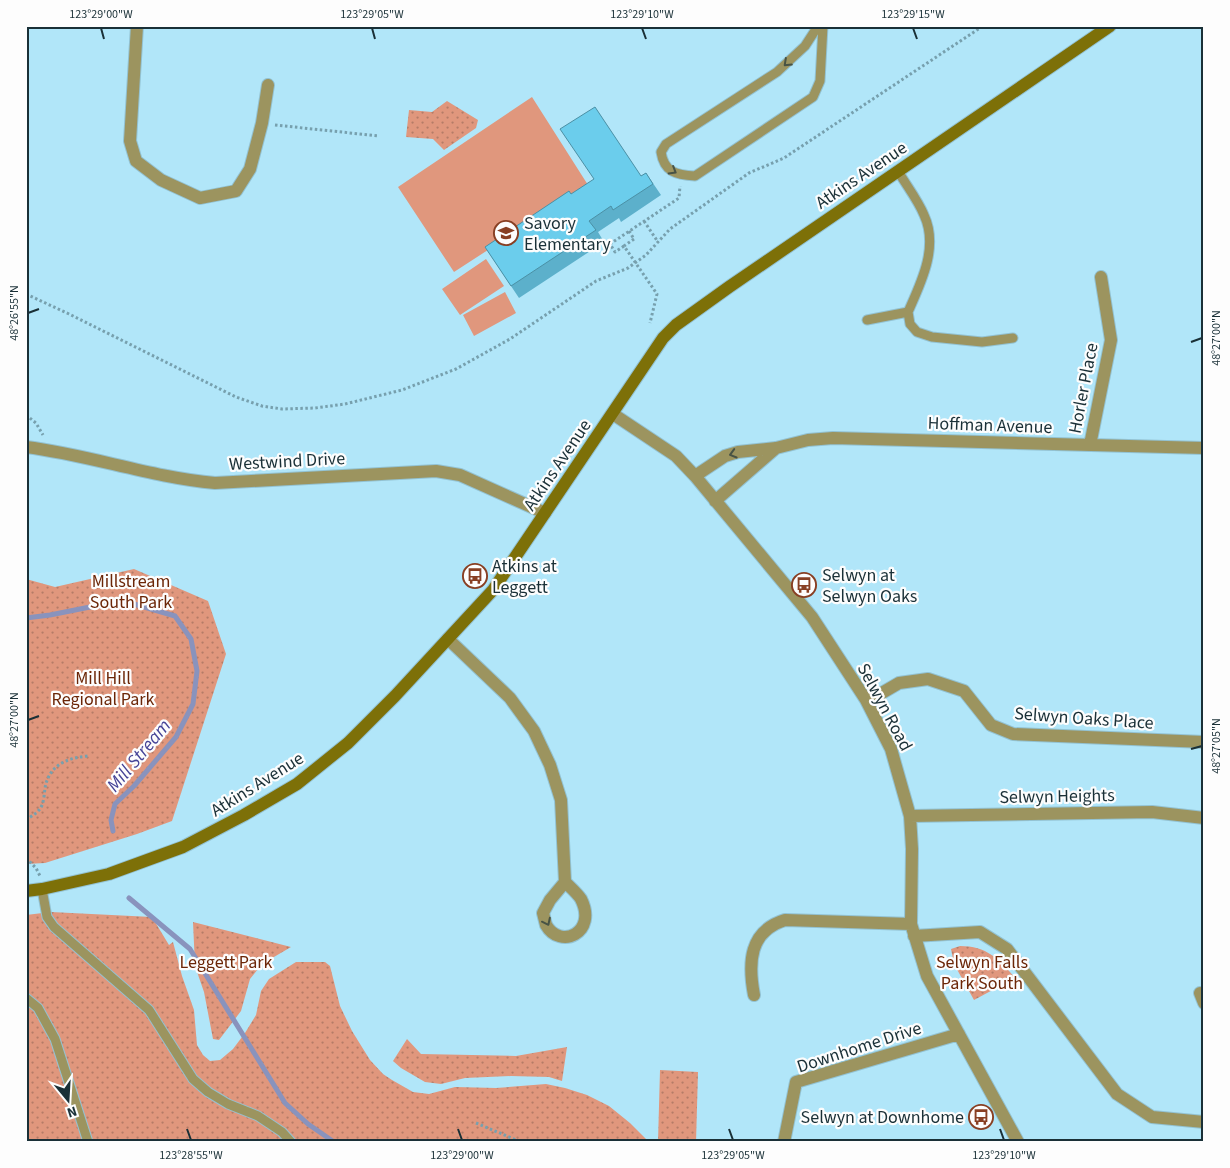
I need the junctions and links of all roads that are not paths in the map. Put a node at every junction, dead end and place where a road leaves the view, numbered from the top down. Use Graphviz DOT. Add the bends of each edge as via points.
graph roads {
  1 [pos="136,26"];
  2 [pos="818,26"];
  3 [pos="824,26"];
  4 [pos="1110,26"];
  5 [pos="268,85"];
  6 [pos="898,171"];
  7 [pos="1101,277"];
  8 [pos="908,312"];
  9 [pos="866,320"];
  10 [pos="1013,338"];
  11 [pos="613,414"];
  12 [pos="1090,445"];
  13 [pos="26,447"];
  14 [pos="776,448"];
  15 [pos="1204,448"];
  16 [pos="695,476"];
  17 [pos="715,501"];
  18 [pos="545,513"];
  19 [pos="448,639"];
  20 [pos="866,700"];
  21 [pos="1204,742"];
  22 [pos="910,816"];
  23 [pos="1204,818"];
  24 [pos="565,882"];
  25 [pos="42,889"];
  26 [pos="26,891"];
  27 [pos="913,930"];
  28 [pos="754,995"];
  29 [pos="26,998"];
  30 [pos="959,1034"];
  31 [pos="1204,1122"];
  32 [pos="88,1142"];
  33 [pos="291,1142"];
  34 [pos="784,1142"];
  35 [pos="1018,1142"];
  1 -- 5 [label="street" via="130,141 136,161 161,180 200,198 236,190 250,169"];
  2 -- 3 [label="lane, one-way" via="805,46 777,72 666,144 661,152 662,163 681,175 695,176 813,97 820,81"];
  4 -- 6 [label="street, Atkins Avenue"];
  6 -- 8 [label="lane" via="925,215 930,236 922,279"];
  6 -- 11 [label="street, Atkins Avenue" via="676,325 663,338"];
  7 -- 12 [label="street, Horler Place" via="1111,340"];
  8 -- 9 [label="lane"];
  8 -- 10 [label="lane" via="910,324 917,332 932,337 982,342"];
  11 -- 16 [label="street, Selwyn Road" via="676,456"];
  11 -- 18 [label="street, Atkins Avenue"];
  12 -- 14 [label="street, Hoffman Avenue" via="833,438"];
  12 -- 15 [label="street, Hoffman Avenue"];
  13 -- 18 [label="street, Westwind Drive" via="181,480 215,483 436,471 460,475"];
  14 -- 16 [label="street, Hoffman Avenue, one-way" via="725,456"];
  14 -- 17 [label="street, Hoffman Avenue"];
  16 -- 17 [label="street, Selwyn Road"];
  17 -- 20 [label="street, Selwyn Road" via="812,617"];
  18 -- 19 [label="street, Atkins Avenue" via="493,590"];
  19 -- 24 [label="street" via="510,698 534,731 562,800"];
  19 -- 25 [label="street, Atkins Avenue" via="348,743 297,784 183,847 109,874"];
  20 -- 21 [label="street, Selwyn Oaks Place" via="899,682 928,680 964,691 991,725 1013,734"];
  20 -- 22 [label="street, Selwyn Road" via="891,749"];
  22 -- 23 [label="street, Selwyn Heights" via="1152,812"];
  22 -- 27 [label="street, Selwyn Road"];
  25 -- 26 [label="street, Atkins Avenue"];
  25 -- 33 [label="lane" via="47,917 54,927 149,1010 193,1079 228,1104 258,1116"];
  27 -- 28 [label="street" via="785,920 773,924 763,932 751,960 750,978"];
  27 -- 30 [label="street, Selwyn Road" via="927,976"];
  27 -- 31 [label="street" via="980,932 1008,948 1117,1094 1152,1117"];
  29 -- 32 [label="lane" via="38,1008 55,1039"];
  30 -- 34 [label="street, Downhome Drive" via="796,1082"];
  30 -- 35 [label="street, Selwyn Road"];
}
